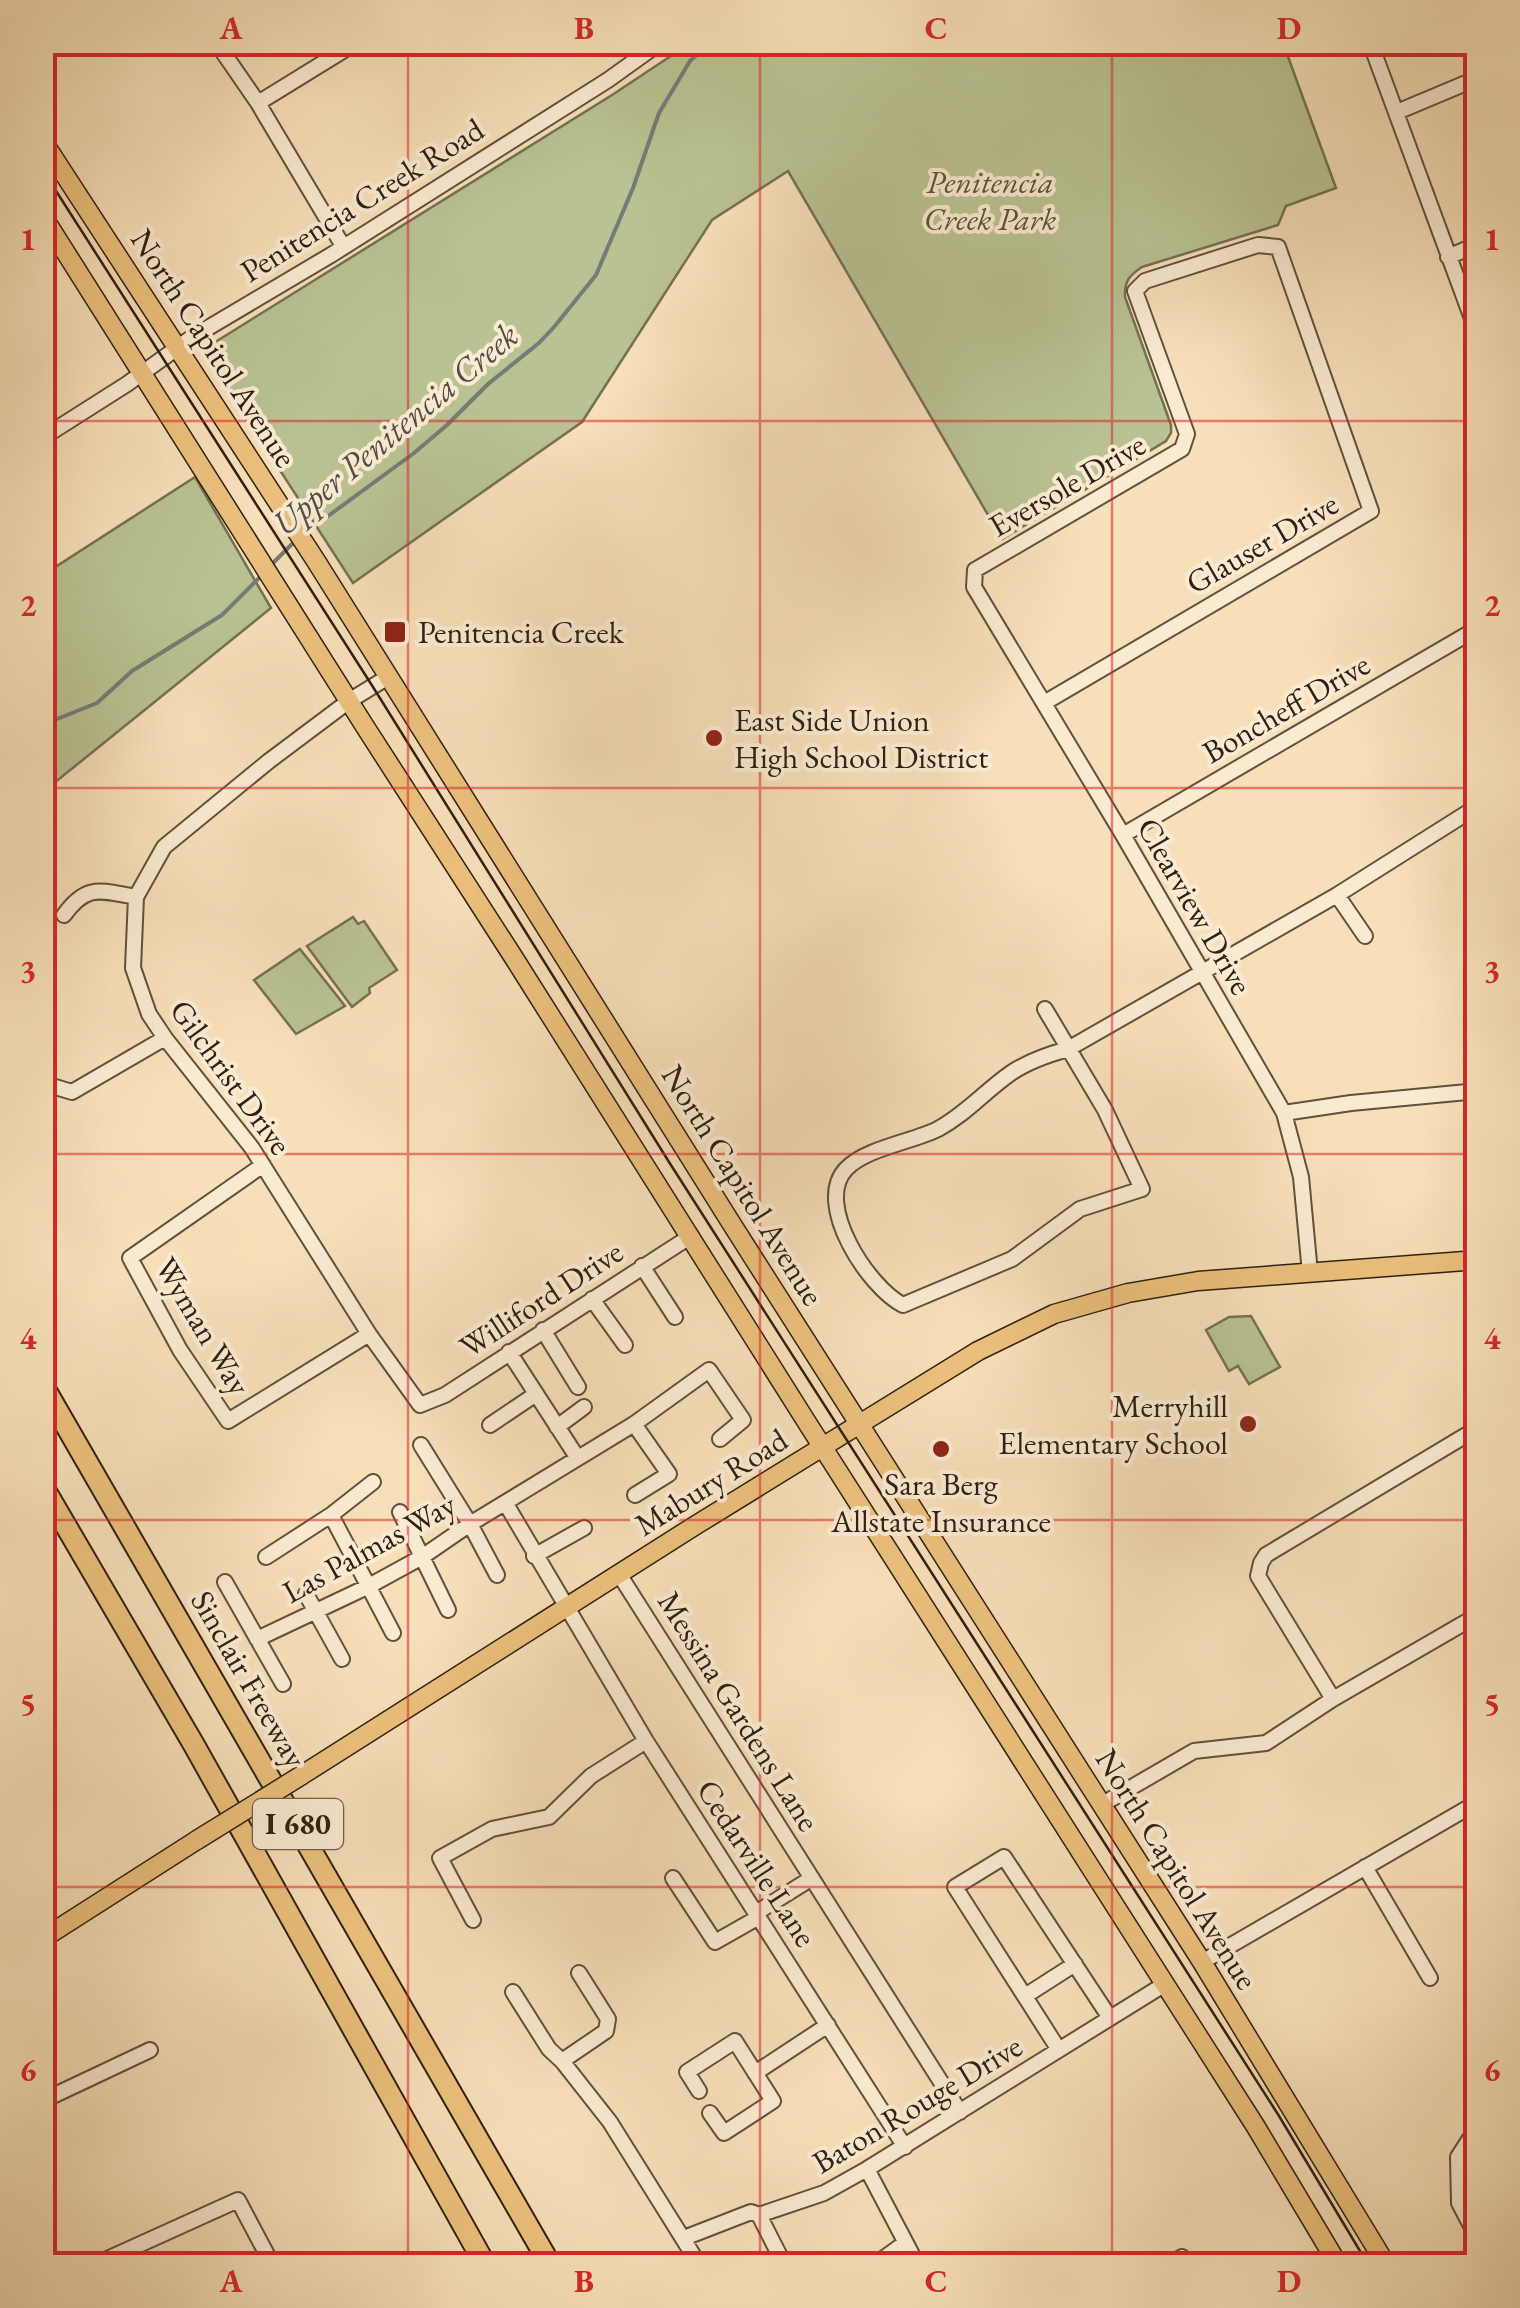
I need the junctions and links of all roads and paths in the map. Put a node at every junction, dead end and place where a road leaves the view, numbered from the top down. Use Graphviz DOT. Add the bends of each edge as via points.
graph roads {
  1 [pos="216,42"];
  2 [pos="358,42"];
  3 [pos="661,42"];
  4 [pos="1370,42"];
  5 [pos="1478,78"];
  6 [pos="258,103"];
  7 [pos="1396,112"];
  8 [pos="42,140"];
  9 [pos="42,215"];
  10 [pos="1478,244"];
  11 [pos="343,246"];
  12 [pos="1278,248"];
  13 [pos="1448,256"];
  14 [pos="1478,334"];
  15 [pos="177,348"];
  16 [pos="142,373"];
  17 [pos="42,438"];
  18 [pos="974,587"];
  19 [pos="1478,628"];
  20 [pos="388,678"];
  21 [pos="349,701"];
  22 [pos="1044,703"];
  23 [pos="1478,806"];
  24 [pos="1123,835"];
  25 [pos="1337,895"];
  26 [pos="136,897"];
  27 [pos="64,915"];
  28 [pos="1365,936"];
  29 [pos="1200,972"];
  30 [pos="1045,1009"];
  31 [pos="165,1038"];
  32 [pos="1068,1050"];
  33 [pos="42,1084"];
  34 [pos="1478,1091"];
  35 [pos="1284,1113"];
  36 [pos="263,1164"];
  37 [pos="691,1236"];
  38 [pos="642,1266"];
  39 [pos="1476,1266"];
  40 [pos="1310,1273"];
  41 [pos="592,1299"];
  42 [pos="674,1317"];
  43 [pos="542,1330"];
  44 [pos="369,1334"];
  45 [pos="625,1346"];
  46 [pos="510,1352"];
  47 [pos="42,1384"];
  48 [pos="578,1387"];
  49 [pos="536,1394"];
  50 [pos="420,1405"];
  51 [pos="584,1408"];
  52 [pos="634,1424"];
  53 [pos="490,1425"];
  54 [pos="860,1425"];
  55 [pos="557,1427"];
  56 [pos="1478,1428"];
  57 [pos="720,1439"];
  58 [pos="421,1445"];
  59 [pos="823,1447"];
  60 [pos="577,1457"];
  61 [pos="373,1482"];
  62 [pos="42,1484"];
  63 [pos="635,1496"];
  64 [pos="506,1504"];
  65 [pos="400,1512"];
  66 [pos="331,1515"];
  67 [pos="470,1524"];
  68 [pos="584,1528"];
  69 [pos="534,1556"];
  70 [pos="266,1557"];
  71 [pos="422,1557"];
  72 [pos="619,1574"];
  73 [pos="497,1575"];
  74 [pos="225,1582"];
  75 [pos="369,1586"];
  76 [pos="306,1594"];
  77 [pos="566,1608"];
  78 [pos="448,1610"];
  79 [pos="315,1612"];
  80 [pos="1478,1615"];
  81 [pos="393,1633"];
  82 [pos="257,1639"];
  83 [pos="342,1660"];
  84 [pos="283,1684"];
  85 [pos="1333,1699"];
  86 [pos="646,1741"];
  87 [pos="1478,1802"];
  88 [pos="1101,1805"];
  89 [pos="1365,1867"];
  90 [pos="672,1878"];
  91 [pos="812,1878"];
  92 [pos="757,1915"];
  93 [pos="473,1920"];
  94 [pos="42,1938"];
  95 [pos="1202,1962"];
  96 [pos="1075,1964"];
  97 [pos="579,1973"];
  98 [pos="1430,1978"];
  99 [pos="1165,1984"];
  100 [pos="513,1992"];
  101 [pos="1025,1996"];
  102 [pos="1110,2018"];
  103 [pos="828,2026"];
  104 [pos="150,2050"];
  105 [pos="1059,2050"];
  106 [pos="562,2061"];
  107 [pos="755,2072"];
  108 [pos="699,2091"];
  109 [pos="42,2102"];
  110 [pos="710,2112"];
  111 [pos="960,2112"];
  112 [pos="1478,2135"];
  113 [pos="905,2147"];
  114 [pos="867,2169"];
  115 [pos="759,2215"];
  116 [pos="684,2238"];
  117 [pos="1478,2240"];
  118 [pos="905,2243"];
  119 [pos="1184,2261"];
  120 [pos="92,2266"];
  121 [pos="274,2266"];
  122 [pos="486,2266"];
  123 [pos="550,2266"];
  124 [pos="700,2266"];
  125 [pos="786,2266"];
  126 [pos="873,2266"];
  127 [pos="918,2266"];
  128 [pos="1167,2266"];
  129 [pos="1339,2266"];
  130 [pos="1387,2266"];
  1 -- 6 [label="street"];
  2 -- 6 [label="street"];
  3 -- 11 [label="street, Penitencia Creek Road"];
  4 -- 7 [label="street"];
  5 -- 7 [label="street"];
  6 -- 11 [label="street"];
  7 -- 13 [label="street"];
  8 -- 15 [label="main road, North Capitol Avenue"];
  9 -- 16 [label="main road"];
  10 -- 13 [label="street"];
  11 -- 15 [label="street, Penitencia Creek Road"];
  12 -- 18 [label="street, Eversole Drive" via="1258,245 1145,281 1134,291 1187,434 1182,450 975,570"];
  12 -- 22 [label="street, Glauser Drive" via="1371,511"];
  13 -- 14 [label="street"];
  15 -- 16 [label="street, Penitencia Creek Road"];
  15 -- 20 [label="main road, North Capitol Avenue"];
  16 -- 17 [label="street, Penitencia Creek Road"];
  16 -- 21 [label="main road"];
  18 -- 22 [label="street, Clearview Drive"];
  19 -- 24 [label="street, Boncheff Drive"];
  20 -- 21 [label="street, Gilchrist Drive"];
  20 -- 54 [label="main road, North Capitol Avenue"];
  21 -- 26 [label="street, Gilchrist Drive" via="164,847"];
  21 -- 37 [label="main road"];
  22 -- 24 [label="street, Clearview Drive"];
  23 -- 25 [label="street"];
  24 -- 29 [label="street, Clearview Drive"];
  25 -- 28 [label="street"];
  25 -- 29 [label="street"];
  26 -- 27 [label="street" via="99,890 76,898"];
  26 -- 31 [label="street, Gilchrist Drive" via="133,968"];
  29 -- 32 [label="street"];
  29 -- 35 [label="street, Clearview Drive"];
  30 -- 32 [label="street"];
  31 -- 33 [label="street" via="72,1092"];
  31 -- 36 [label="street, Gilchrist Drive"];
  32 -- 32 [label="street" via="1142,1189 1080,1209 988,1270 903,1305 893,1300 869,1275 844,1229 835,1196 844,1170 936,1130 1013,1072"];
  34 -- 35 [label="street"];
  35 -- 40 [label="street, Clearview Drive" via="1301,1177"];
  36 -- 44 [label="street, Gilchrist Drive"];
  36 -- 44 [label="street, Wyman Way" via="130,1258 180,1350 228,1420"];
  37 -- 38 [label="street, Williford Drive"];
  37 -- 59 [label="main road"];
  38 -- 41 [label="street, Williford Drive"];
  38 -- 42 [label="street"];
  39 -- 40 [label="main road, Mabury Road"];
  40 -- 54 [label="main road, Mabury Road" via="1128,1293 1054,1314 978,1351"];
  41 -- 43 [label="street, Williford Drive"];
  41 -- 45 [label="street"];
  43 -- 46 [label="street, Williford Drive"];
  43 -- 48 [label="street"];
  44 -- 50 [label="street, Gilchrist Drive"];
  46 -- 49 [label="street"];
  46 -- 50 [label="street, Williford Drive"];
  47 -- 123 [label="highway, Sinclair Freeway / I 680"];
  49 -- 53 [label="street"];
  49 -- 55 [label="street"];
  51 -- 55 [label="street"];
  52 -- 57 [label="street, Las Palmas Way" via="708,1370 743,1420"];
  52 -- 60 [label="street, Las Palmas Way"];
  52 -- 63 [label="street" via="668,1474"];
  54 -- 59 [label="main road, Mabury Road"];
  54 -- 88 [label="main road, North Capitol Avenue"];
  55 -- 60 [label="street"];
  56 -- 85 [label="street" via="1266,1554 1261,1563 1258,1576"];
  58 -- 67 [label="street"];
  59 -- 72 [label="main road, Mabury Road"];
  59 -- 99 [label="main road"];
  60 -- 64 [label="street, Las Palmas Way"];
  61 -- 66 [label="street"];
  62 -- 122 [label="highway, I 680"];
  64 -- 67 [label="street, Las Palmas Way"];
  64 -- 69 [label="street, Las Palmas Way"];
  65 -- 71 [label="street"];
  66 -- 70 [label="street"];
  66 -- 75 [label="street"];
  67 -- 71 [label="street, Las Palmas Way"];
  67 -- 73 [label="street"];
  68 -- 69 [label="street"];
  69 -- 77 [label="street, Las Palmas Way"];
  71 -- 75 [label="street, Las Palmas Way"];
  71 -- 78 [label="street"];
  72 -- 77 [label="main road, Mabury Road"];
  72 -- 91 [label="street, Messina Gardens Lane"];
  74 -- 82 [label="street, Las Palmas Way"];
  75 -- 79 [label="street, Las Palmas Way"];
  75 -- 81 [label="street"];
  76 -- 79 [label="street"];
  77 -- 86 [label="street, Cedarville Lane"];
  77 -- 94 [label="main road, Mabury Road, bridge"];
  79 -- 82 [label="street, Las Palmas Way"];
  79 -- 83 [label="street"];
  80 -- 85 [label="street"];
  82 -- 84 [label="street, Las Palmas Way"];
  85 -- 88 [label="street" via="1266,1743 1194,1752"];
  86 -- 92 [label="street, Cedarville Lane"];
  86 -- 93 [label="street" via="591,1776 549,1817 492,1829 440,1858"];
  87 -- 89 [label="street"];
  88 -- 95 [label="main road, North Capitol Avenue"];
  89 -- 95 [label="street"];
  89 -- 98 [label="street"];
  90 -- 92 [label="street, Messina Gardens Lane" via="715,1942"];
  91 -- 92 [label="street, Messina Gardens Lane"];
  91 -- 111 [label="street, Messina Gardens Lane"];
  92 -- 103 [label="street, Cedarville Lane"];
  95 -- 130 [label="main road, North Capitol Avenue"];
  96 -- 101 [label="street"];
  96 -- 101 [label="street" via="1004,1856 955,1887"];
  96 -- 102 [label="street"];
  97 -- 106 [label="street" via="608,2020 606,2031"];
  99 -- 102 [label="street, Baton Rouge Drive"];
  99 -- 129 [label="main road"];
  100 -- 106 [label="street"];
  101 -- 105 [label="street"];
  102 -- 105 [label="street, Baton Rouge Drive"];
  103 -- 107 [label="street"];
  103 -- 113 [label="street, Cedarville Lane"];
  104 -- 109 [label="street"];
  105 -- 111 [label="street, Baton Rouge Drive"];
  106 -- 116 [label="street"];
  107 -- 108 [label="street" via="735,2041 687,2072"];
  107 -- 110 [label="street" via="773,2101 724,2133"];
  111 -- 113 [label="street, Baton Rouge Drive"];
  112 -- 117 [label="street" via="1458,2157 1458,2203"];
  113 -- 114 [label="street, Baton Rouge Drive"];
  114 -- 115 [label="street, Baton Rouge Drive" via="824,2194"];
  114 -- 118 [label="street"];
  115 -- 116 [label="street, Baton Rouge Drive" via="751,2212"];
  115 -- 125 [label="street"];
  116 -- 124 [label="street"];
  118 -- 126 [label="street"];
  118 -- 127 [label="street"];
  119 -- 128 [label="street"];
  120 -- 121 [label="street" via="238,2200"];
}
